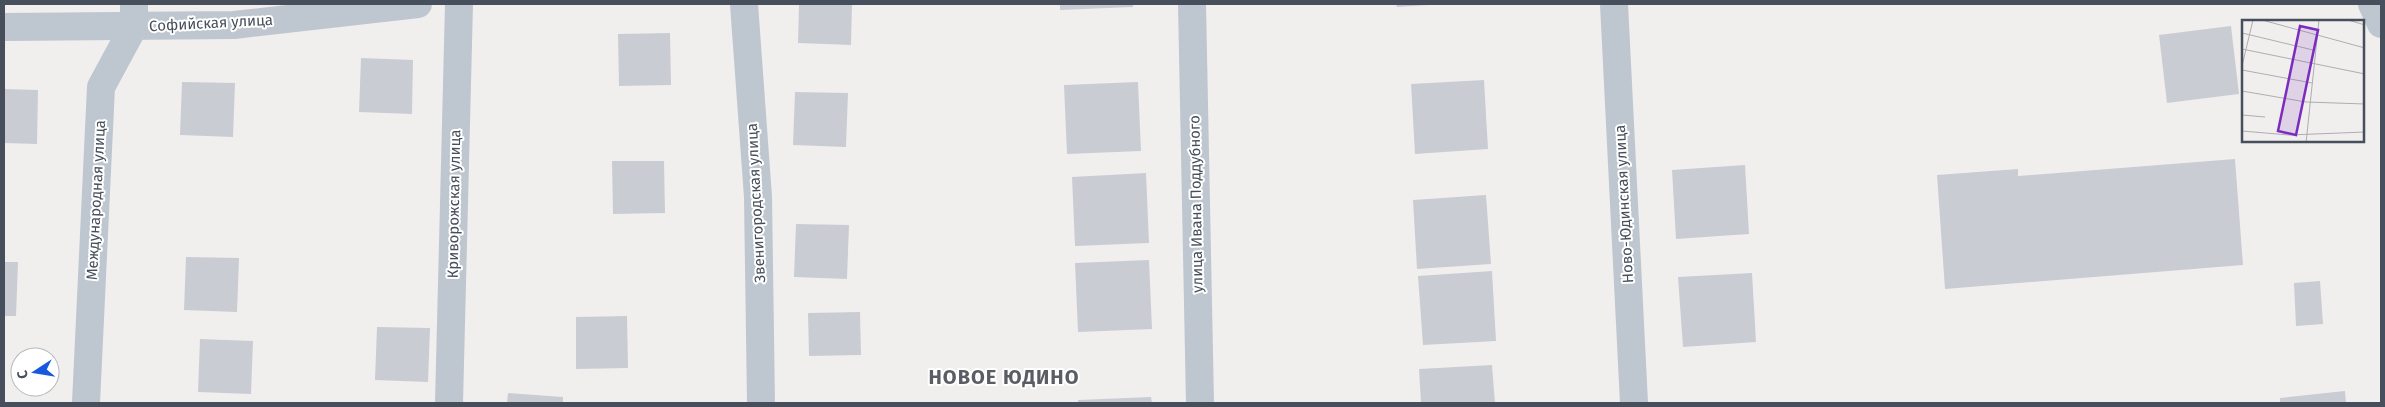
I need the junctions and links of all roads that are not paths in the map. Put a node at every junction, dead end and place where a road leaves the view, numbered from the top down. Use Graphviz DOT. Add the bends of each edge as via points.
graph roads {
  1 [pos="418,4"];
  2 [pos="459,4"];
  3 [pos="744,4"];
  4 [pos="1192,4"];
  5 [pos="1614,4"];
  6 [pos="2372,4"];
  7 [pos="134,15"];
  8 [pos="2381,24"];
  9 [pos="4,27"];
  10 [pos="86,403"];
  11 [pos="450,403"];
  12 [pos="761,403"];
  13 [pos="1200,403"];
  14 [pos="1634,403"];
  1 -- 7 [label="street, Софийская улица" via="234,25"];
  2 -- 11 [label="street, Криворожская улица"];
  3 -- 12 [label="street, Звенигородская улица" via="758,197"];
  4 -- 13 [label="street, улица Ивана Поддубного"];
  5 -- 14 [label="street, Ново-Юдинская улица"];
  6 -- 8 [label="street"];
  7 -- 9 [label="street, Софийская улица"];
  7 -- 10 [label="street, Международная улица" via="101,87"];
}
